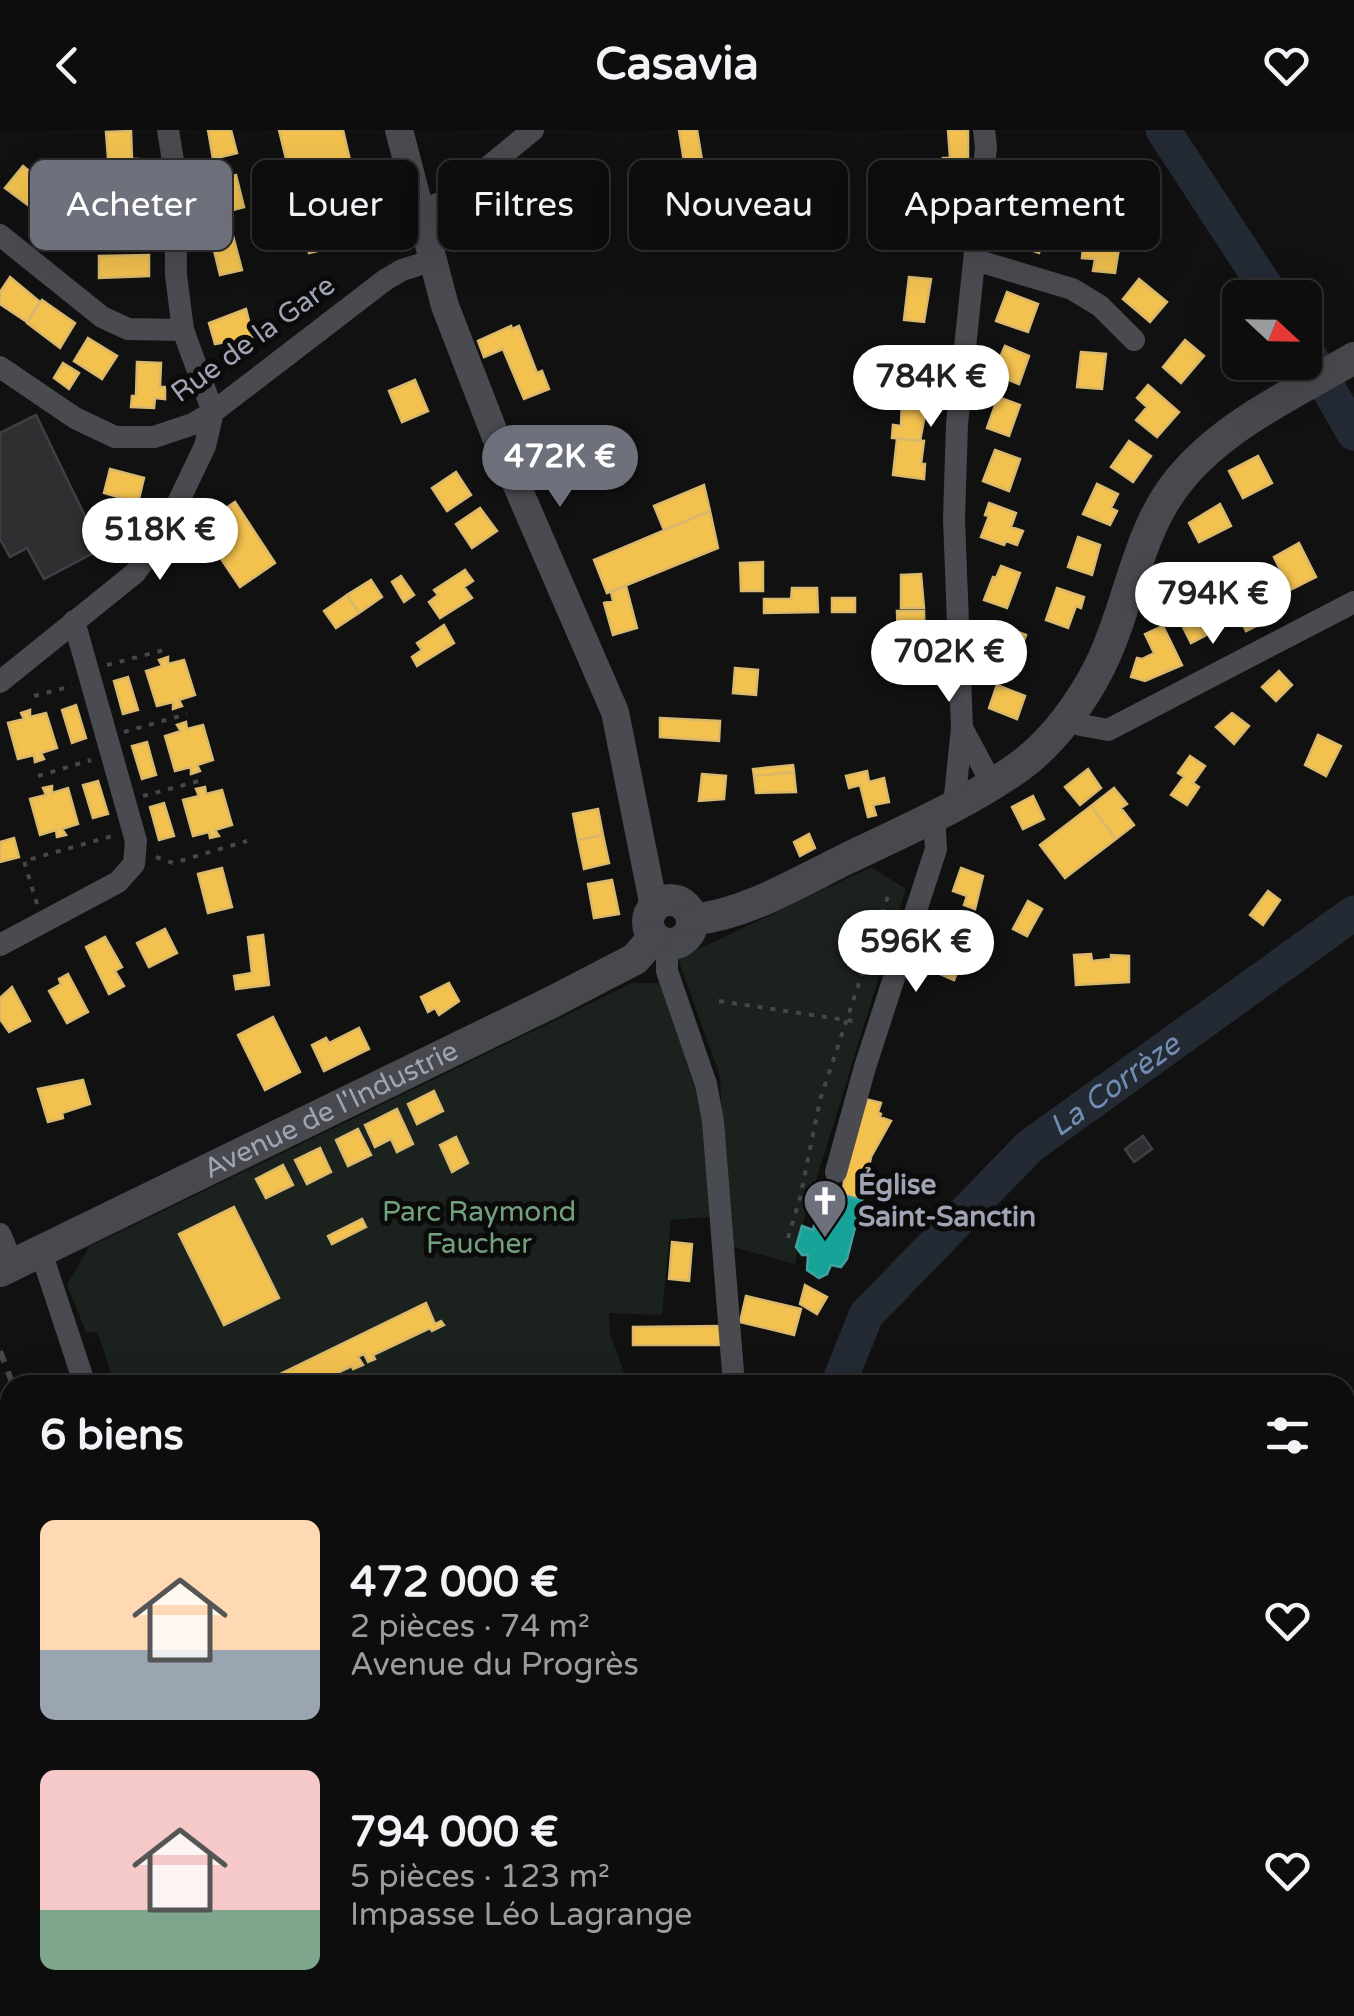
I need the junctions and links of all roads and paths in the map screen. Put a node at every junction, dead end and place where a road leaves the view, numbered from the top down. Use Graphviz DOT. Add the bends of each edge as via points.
graph roads {
  1 [pos="168,130"];
  2 [pos="400,130"];
  3 [pos="533,130"];
  4 [pos="984,130"];
  5 [pos="421,210"];
  6 [pos="0,235"];
  7 [pos="975,260"];
  8 [pos="431,261"];
  9 [pos="183,330"];
  10 [pos="1134,340"];
  11 [pos="1354,358"];
  12 [pos="0,367"];
  13 [pos="213,412"];
  14 [pos="1354,602"];
  15 [pos="74,621"];
  16 [pos="168,649"];
  17 [pos="89,676"];
  18 [pos="0,682"];
  19 [pos="34,696"];
  20 [pos="187,714"];
  21 [pos="1069,717"];
  22 [pos="962,728"];
  23 [pos="109,745"];
  24 [pos="38,776"];
  25 [pos="206,779"];
  26 [pos="991,782"];
  27 [pos="124,801"];
  28 [pos="944,810"];
  29 [pos="134,840"];
  30 [pos="247,840"];
  31 [pos="888,896"];
  32 [pos="42,922"];
  33 [pos="658,929"];
  34 [pos="0,945"];
  35 [pos="720,1001"];
  36 [pos="846,1020"];
  37 [pos="878,1028"];
  38 [pos="836,1172"];
  39 [pos="0,1234"];
  40 [pos="788,1238"];
  41 [pos="18,1263"];
  42 [pos="80,1375"];
  43 [pos="733,1375"];
  1 -- 9 [label="street"];
  2 -- 5 [label="street"];
  3 -- 5 [label="street" via="448,200"];
  4 -- 7 [label="street"];
  5 -- 8 [label="street"];
  6 -- 9 [label="street" via="102,316 128,329"];
  7 -- 10 [label="street" via="1072,290 1100,306"];
  7 -- 22 [label="street" via="954,519"];
  8 -- 13 [label="street, Rue de la Gare" via="385,280"];
  8 -- 33 [label="street" via="468,369 614,712"];
  9 -- 13 [label="street"];
  11 -- 21 [label="main road" via="1243,424 1179,480 1156,518 1100,666"];
  12 -- 13 [label="street, Rue de la Gare" via="75,418 116,436 154,436"];
  13 -- 15 [label="street" via="205,446 163,534 135,572"];
  14 -- 21 [label="street" via="1108,730"];
  15 -- 17 [label="street"];
  15 -- 18 [label="street"];
  16 -- 17 [label="path"];
  17 -- 19 [label="path"];
  17 -- 23 [label="street"];
  20 -- 23 [label="path"];
  21 -- 26 [label="main road" via="1022,765"];
  22 -- 26 [label="street"];
  22 -- 28 [label="street"];
  23 -- 24 [label="path"];
  23 -- 27 [label="street"];
  25 -- 27 [label="path"];
  26 -- 28 [label="main road"];
  27 -- 29 [label="street"];
  28 -- 33 [label="main road, Avenue de l'Industrie" via="760,900 692,920 685,938"];
  28 -- 37 [label="street"];
  29 -- 30 [label="path" via="172,863"];
  29 -- 32 [label="street" via="134,864 118,882"];
  29 -- 32 [label="path" via="24,861"];
  31 -- 36 [label="path"];
  32 -- 34 [label="street"];
  33 -- 41 [label="main road, Avenue de l'Industrie" via="635,958 568,993"];
  33 -- 43 [label="street" via="713,1121"];
  35 -- 36 [label="path"];
  36 -- 37 [label="path"];
  36 -- 40 [label="path"];
  37 -- 38 [label="street"];
  39 -- 41 [label="street"];
  41 -- 42 [label="street"];
}
